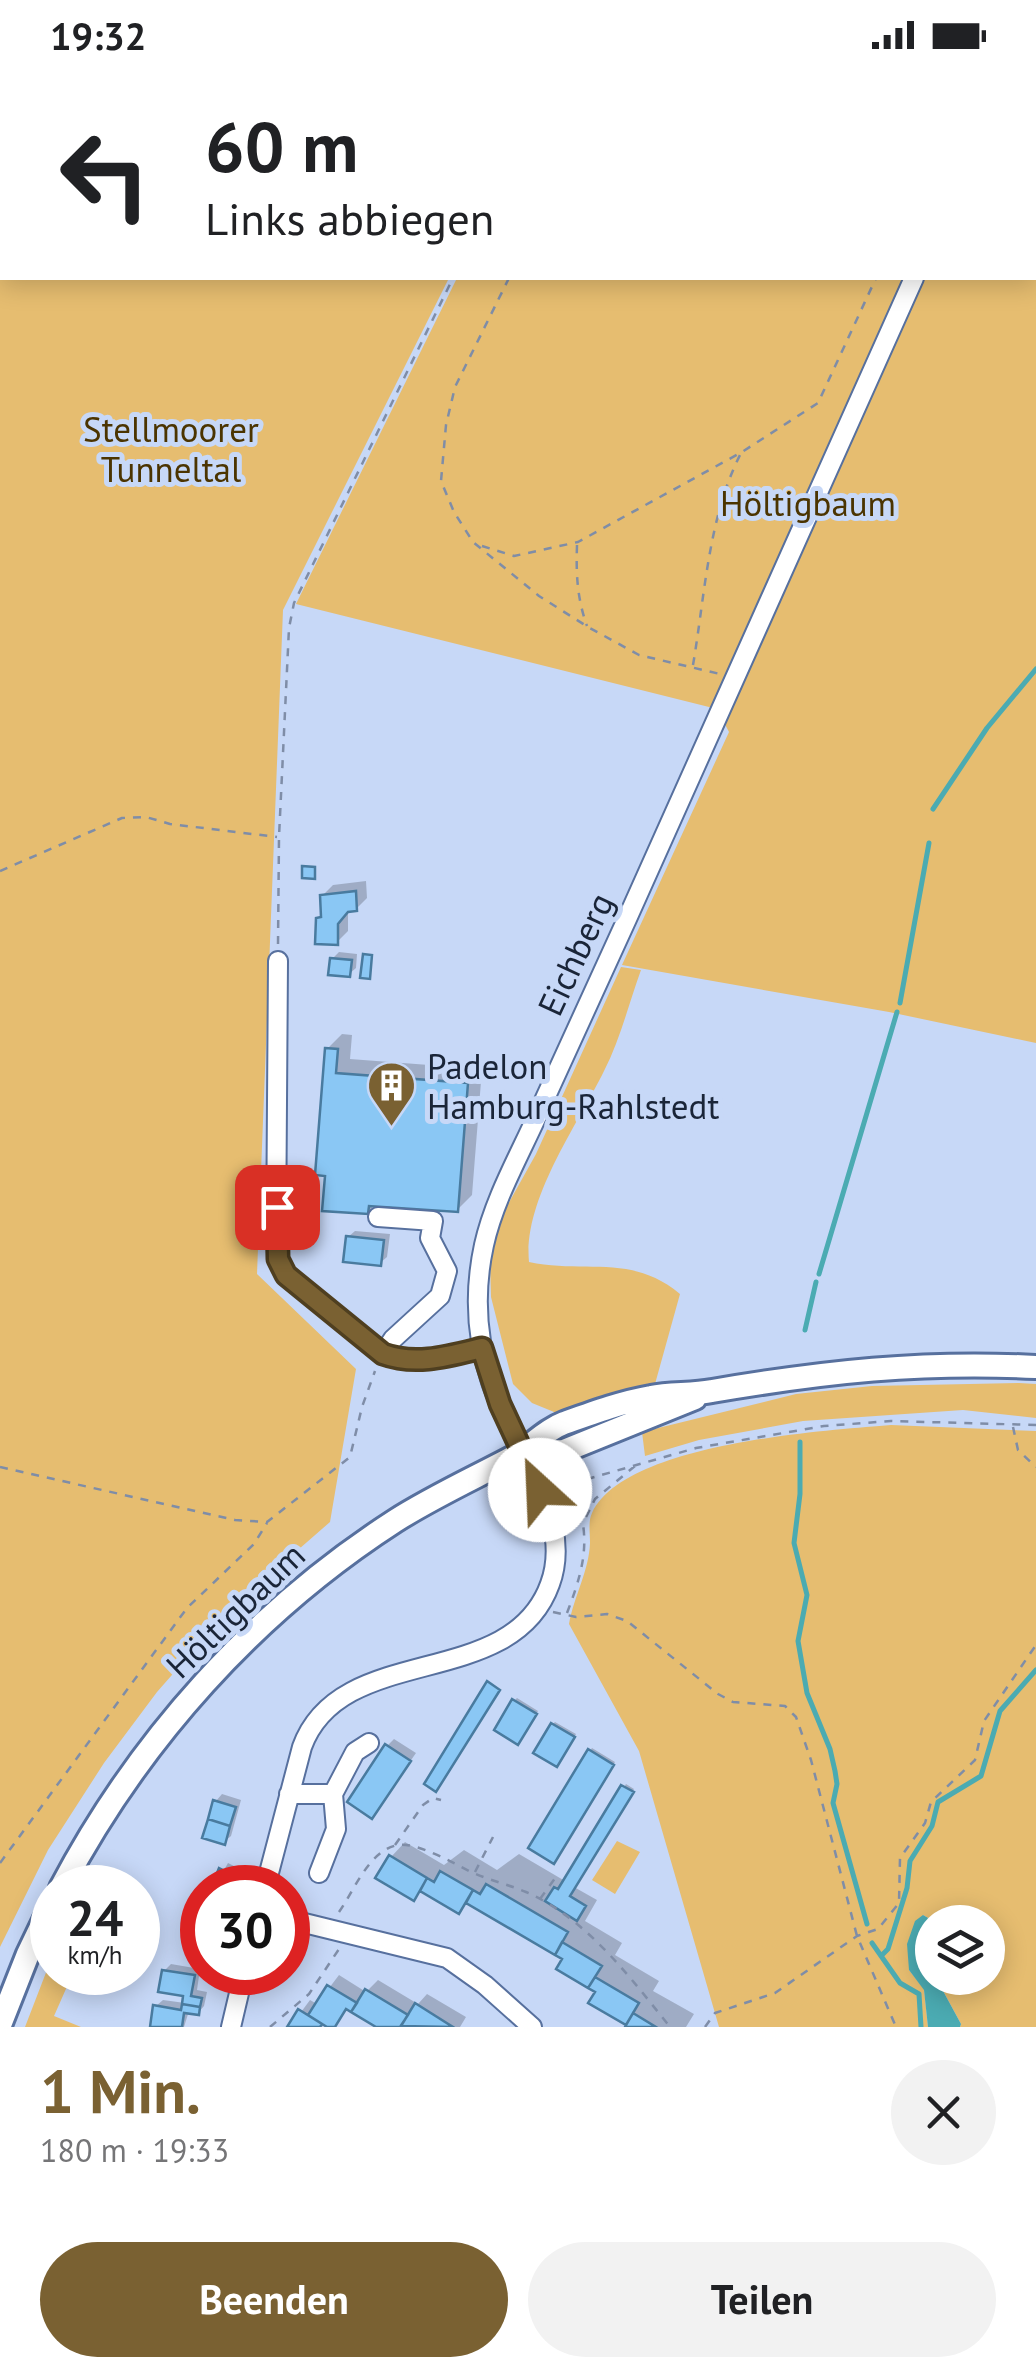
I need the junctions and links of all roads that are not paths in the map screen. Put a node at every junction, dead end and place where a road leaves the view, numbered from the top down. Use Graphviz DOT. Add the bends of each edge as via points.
graph roads {
  1 [pos="913,280"];
  2 [pos="278,961"];
  3 [pos="378,1217"];
  4 [pos="482,1348"];
  5 [pos="383,1354"];
  6 [pos="1036,1367"];
  7 [pos="708,1392"];
  8 [pos="523,1453"];
  9 [pos="370,1743"];
  10 [pos="289,1794"];
  11 [pos="334,1794"];
  12 [pos="74,1865"];
  13 [pos="271,1865"];
  14 [pos="320,1873"];
  15 [pos="310,1925"];
  16 [pos="30,1950"];
  17 [pos="239,1995"];
  18 [pos="0,2026"];
  19 [pos="231,2027"];
  20 [pos="532,2027"];
  1 -- 4 [label="street, Eichberg" via="496,1208 478,1281"];
  2 -- 5 [label="street" via="278,1259 286,1275"];
  3 -- 5 [label="street" via="433,1221 430,1238 446,1272 440,1296"];
  4 -- 5 [label="street" via="402,1361"];
  4 -- 8 [label="street, Eichberg"];
  6 -- 7 [label="main road, Höltigbaum" via="858,1370"];
  7 -- 8 [label="main road, Höltigbaum" via="564,1451"];
  7 -- 8 [label="main road, Höltigbaum" via="653,1396 582,1417 554,1427"];
  8 -- 10 [label="street, Eichberg" via="555,1532 551,1583 534,1615 492,1646 335,1700 310,1726"];
  8 -- 12 [label="main road, Höltigbaum" via="395,1521 273,1613 148,1752"];
  9 -- 11 [label="street" via="356,1752"];
  10 -- 11 [label="street"];
  10 -- 13 [label="street, Eichberg"];
  11 -- 14 [label="street" via="336,1829"];
  15 -- 20 [label="street" via="447,1958"];
  16 -- 18 [label="main road"];
  17 -- 19 [label="street"];
}
